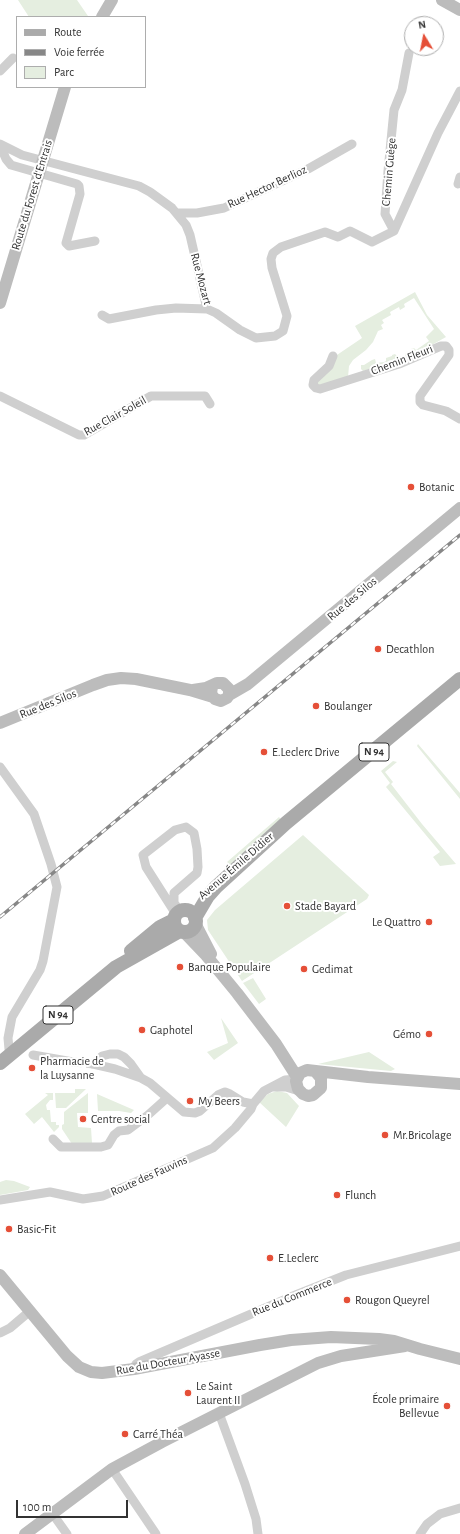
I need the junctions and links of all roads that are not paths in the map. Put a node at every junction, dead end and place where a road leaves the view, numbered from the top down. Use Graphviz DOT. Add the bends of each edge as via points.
graph roads {
  1 [pos="112,0"];
  2 [pos="442,0"];
  3 [pos="460,10"];
  4 [pos="103,16"];
  5 [pos="408,56"];
  6 [pos="13,58"];
  7 [pos="0,71"];
  8 [pos="65,88"];
  9 [pos="460,91"];
  10 [pos="0,144"];
  11 [pos="352,144"];
  12 [pos="43,160"];
  13 [pos="39,174"];
  14 [pos="177,212"];
  15 [pos="394,231"];
  16 [pos="95,241"];
  17 [pos="0,303"];
  18 [pos="207,309"];
  19 [pos="102,316"];
  20 [pos="333,356"];
  21 [pos="0,396"];
  22 [pos="210,404"];
  23 [pos="460,419"];
  24 [pos="460,496"];
  25 [pos="457,510"];
  26 [pos="460,679"];
  27 [pos="0,723"];
  28 [pos="0,767"];
  29 [pos="184,920"];
  30 [pos="11,1053"];
  31 [pos="33,1055"];
  32 [pos="73,1062"];
  33 [pos="0,1063"];
  34 [pos="303,1074"];
  35 [pos="355,1076"];
  36 [pos="460,1077"];
  37 [pos="140,1078"];
  38 [pos="441,1082"];
  39 [pos="460,1084"];
  40 [pos="269,1087"];
  41 [pos="321,1088"];
  42 [pos="299,1091"];
  43 [pos="167,1098"];
  44 [pos="248,1103"];
  45 [pos="53,1139"];
  46 [pos="0,1200"];
  47 [pos="460,1246"];
  48 [pos="0,1275"];
  49 [pos="30,1311"];
  50 [pos="0,1333"];
  51 [pos="379,1339"];
  52 [pos="407,1346"];
  53 [pos="386,1349"];
  54 [pos="426,1357"];
  55 [pos="460,1360"];
  56 [pos="460,1364"];
  57 [pos="134,1369"];
  58 [pos="219,1413"];
  59 [pos="112,1469"];
  60 [pos="460,1508"];
  61 [pos="52,1513"];
  62 [pos="25,1534"];
  63 [pos="67,1534"];
  64 [pos="156,1534"];
  65 [pos="258,1534"];
  66 [pos="420,1534"];
  1 -- 4 [label="street"];
  2 -- 3 [label="street"];
  5 -- 15 [label="street, Chemin Guège" via="402,90 394,110 388,171 385,214"];
  6 -- 7 [label="street"];
  8 -- 12 [label="street, Route du Forest d'Entrais"];
  9 -- 15 [label="street, Chemin Guège"];
  10 -- 12 [label="street, Rue Mozart"];
  10 -- 13 [label="street" via="11,165"];
  11 -- 14 [label="street, Rue Hector Berlioz" via="308,169 224,208 197,213"];
  12 -- 13 [label="street, Route du Forest d'Entrais"];
  12 -- 14 [label="street, Rue Mozart" via="139,186"];
  13 -- 16 [label="street" via="79,186 80,194 66,243 70,246"];
  13 -- 17 [label="street, Route du Forest d'Entrais"];
  14 -- 18 [label="street, Rue Mozart" via="190,235"];
  15 -- 18 [label="street, Rue Mozart" via="372,242 350,231 338,237 325,232 281,247 273,253 272,268 287,316 283,331 275,336 256,338"];
  18 -- 19 [label="street" via="176,308 109,319"];
  20 -- 23 [label="street, Chemin Fleuri" via="329,366 312,383 314,387 320,389 446,346 449,355 420,396 420,402"];
  21 -- 22 [label="street, Rue Clair Soleil" via="79,435 84,435 151,396 205,396"];
  24 -- 25 [label="street, Rue des Silos"];
  25 -- 27 [label="street, Rue des Silos" via="248,684 228,690 220,682 212,692 136,679 107,680"];
  26 -- 29 [label="main road, Avenue Émile Didier / N 94" via="286,824 216,887 201,906"];
  28 -- 30 [label="street" via="34,814 52,864 57,887 40,970 12,1017 8,1038"];
  29 -- 29 [label="street" via="174,903 174,893 197,873 198,867 194,833 186,827 175,830 143,855 146,867 174,911"];
  29 -- 30 [label="main road, Avenue Émile Didier / N 94" via="148,936 116,966"];
  29 -- 34 [label="street" via="205,954"];
  30 -- 33 [label="main road, Avenue Émile Didier / N 94"];
  31 -- 32 [label="street"];
  34 -- 35 [label="street, Route des Fauvins"];
  34 -- 40 [label="street, Route des Fauvins"];
  34 -- 41 [label="street" via="321,1078"];
  34 -- 42 [label="street" via="296,1087"];
  35 -- 38 [label="street, Route des Fauvins"];
  35 -- 41 [label="street, Route des Fauvins" via="336,1080"];
  36 -- 38 [label="street, Route des Fauvins"];
  37 -- 43 [label="street"];
  38 -- 39 [label="street, Route des Fauvins"];
  40 -- 42 [label="street" via="281,1086"];
  40 -- 44 [label="street, Route des Fauvins"];
  41 -- 42 [label="street" via="311,1096"];
  43 -- 44 [label="street" via="184,1112 194,1113 225,1092"];
  43 -- 45 [label="street" via="128,1130 119,1131 108,1145 61,1147"];
  44 -- 46 [label="street, Route des Fauvins" via="251,1109 213,1148 103,1196 83,1199 50,1192"];
  47 -- 57 [label="street, Rue du Commerce" via="341,1277 139,1362"];
  48 -- 49 [label="street, Rue du Docteur Ayasse"];
  49 -- 50 [label="street"];
  49 -- 57 [label="street, Rue du Docteur Ayasse" via="79,1367 95,1373"];
  51 -- 52 [label="street, Rue du Docteur Ayasse"];
  51 -- 53 [label="street"];
  51 -- 57 [label="street, Rue du Docteur Ayasse" via="331,1337 291,1340"];
  52 -- 53 [label="street"];
  52 -- 55 [label="street, Rue du Docteur Ayasse"];
  53 -- 54 [label="street"];
  53 -- 58 [label="street" via="341,1356 318,1363"];
  54 -- 55 [label="street" via="430,1355"];
  54 -- 56 [label="street"];
  58 -- 59 [label="street"];
  58 -- 65 [label="street" via="247,1491"];
  59 -- 61 [label="street"];
  59 -- 64 [label="street"];
  60 -- 66 [label="street" via="440,1514 427,1524"];
  61 -- 62 [label="street"];
  61 -- 63 [label="street"];
}
